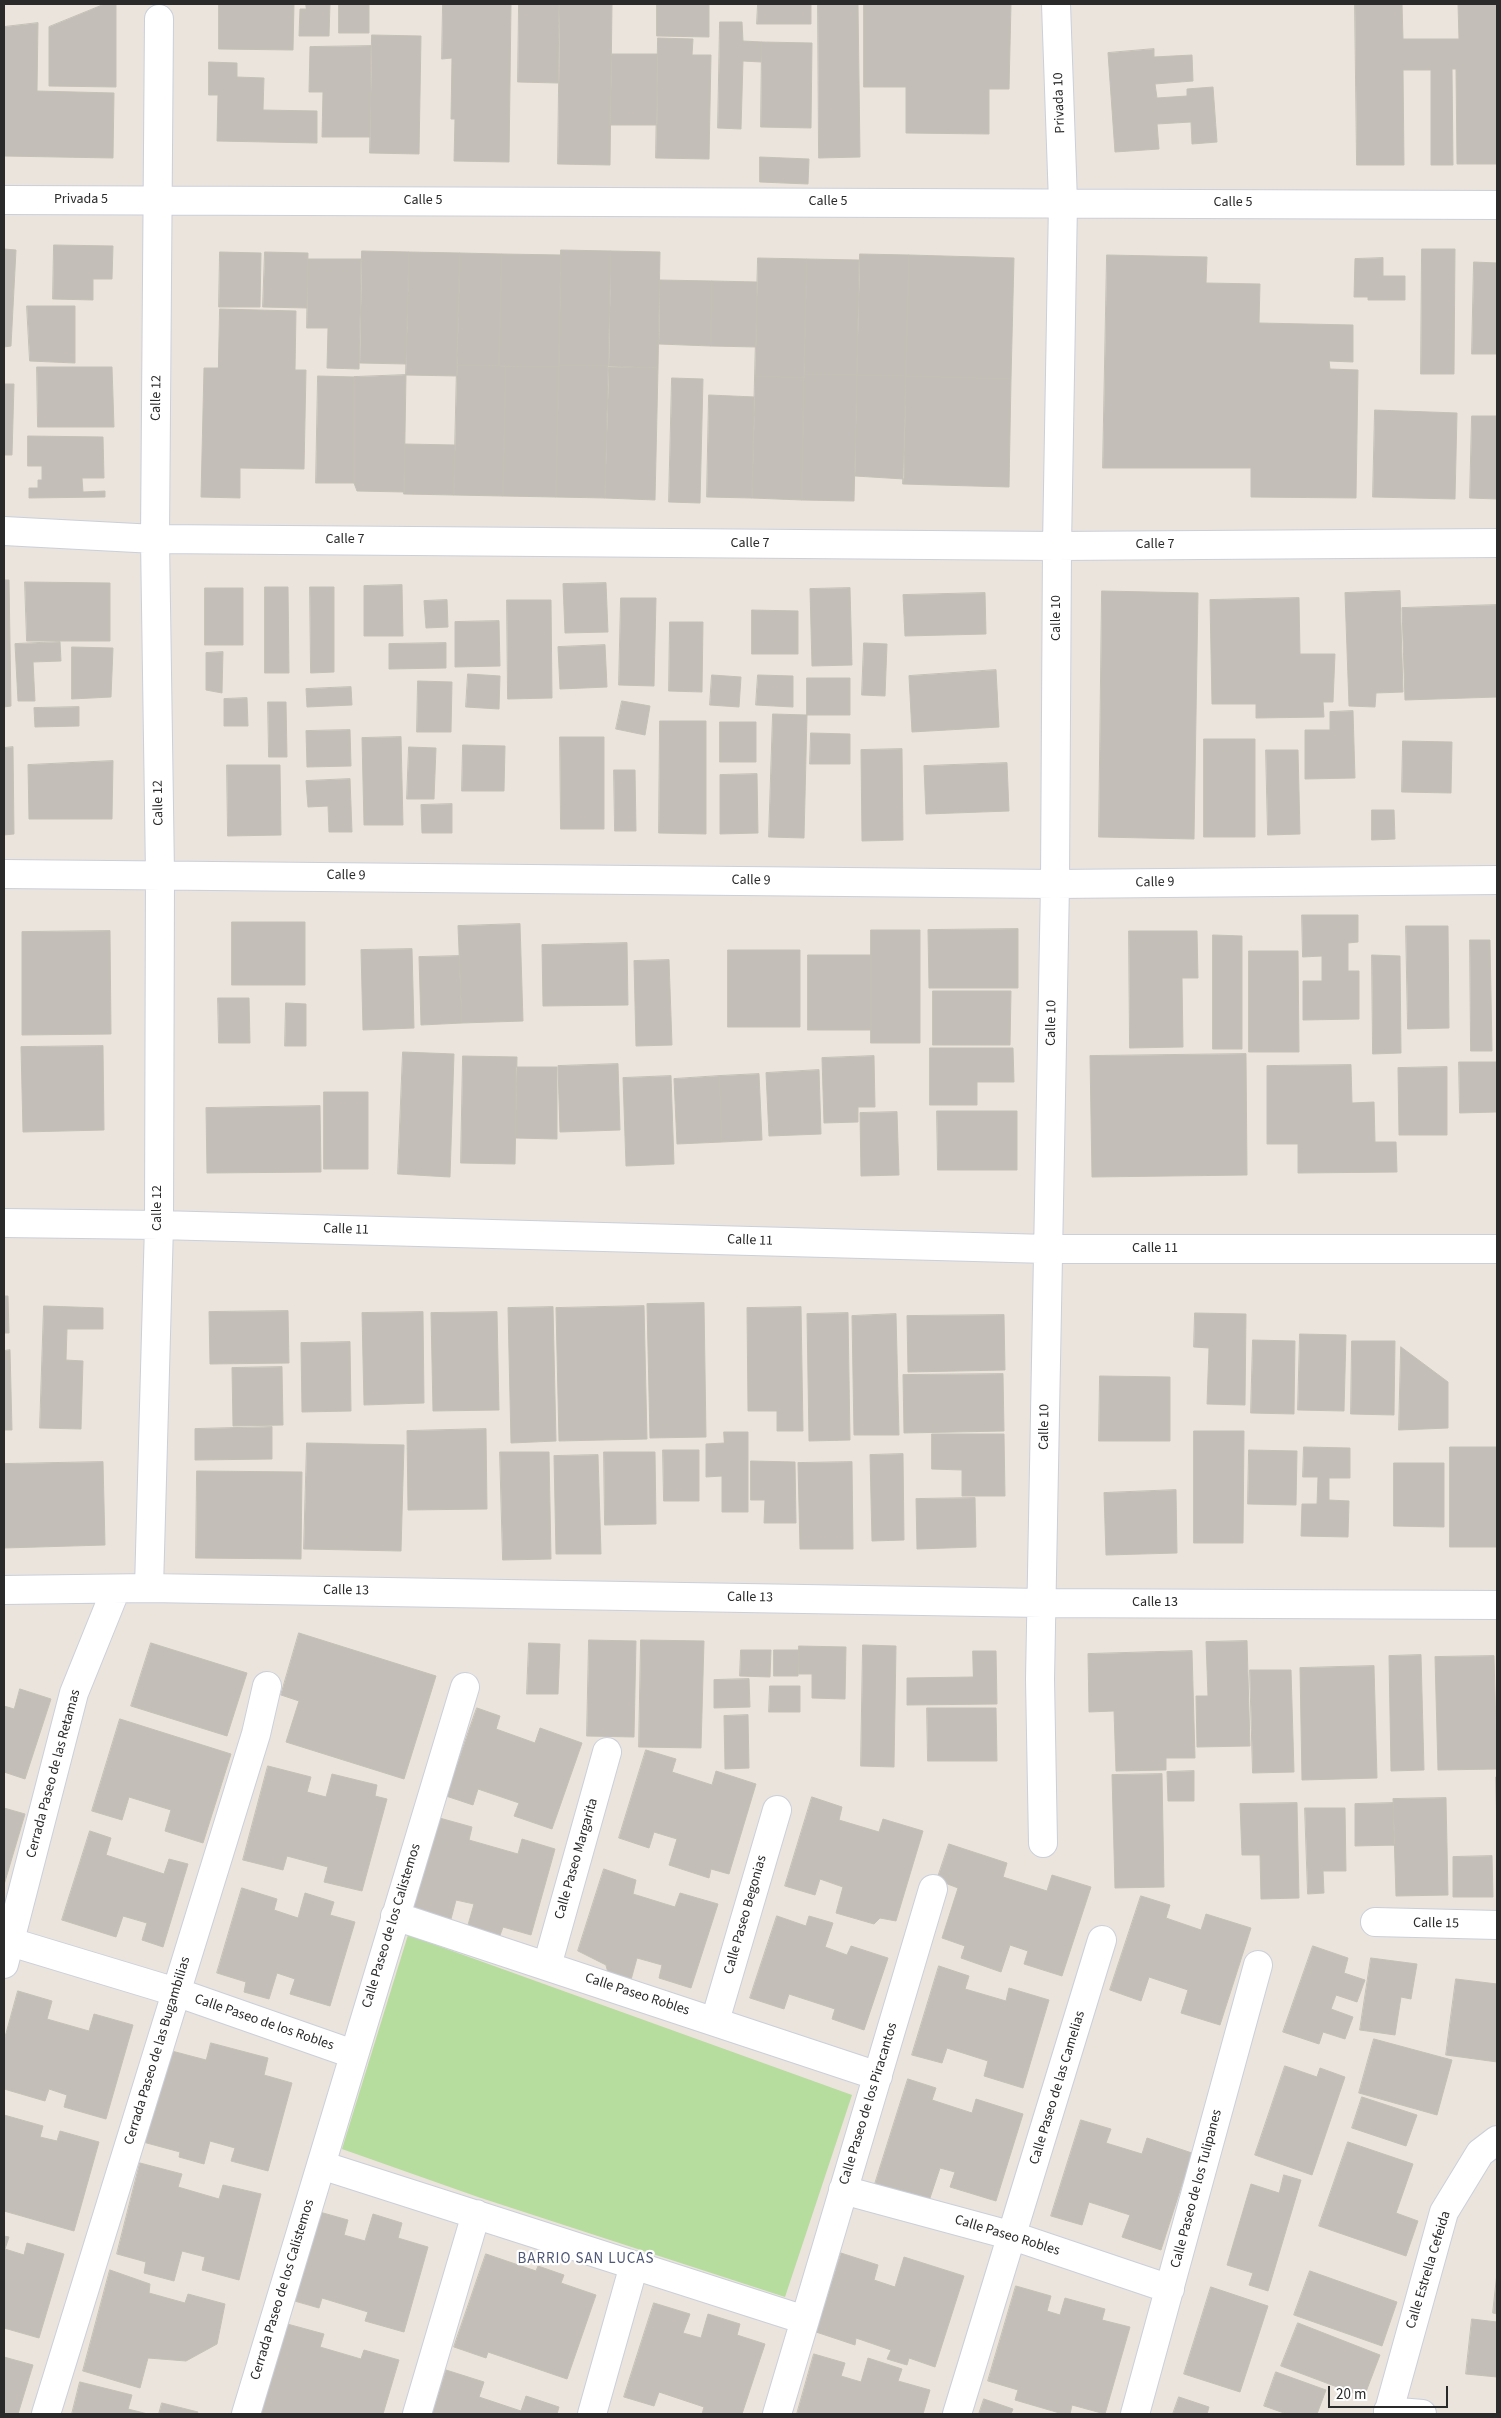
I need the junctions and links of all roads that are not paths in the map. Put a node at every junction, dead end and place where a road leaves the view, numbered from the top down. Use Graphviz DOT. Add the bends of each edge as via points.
graph roads {
  1 [pos="1056,4"];
  2 [pos="160,19"];
  3 [pos="4,200"];
  4 [pos="159,200"];
  5 [pos="1063,202"];
  6 [pos="1497,205"];
  7 [pos="4,531"];
  8 [pos="155,539"];
  9 [pos="1497,543"];
  10 [pos="1057,546"];
  11 [pos="4,874"];
  12 [pos="160,874"];
  13 [pos="1497,880"];
  14 [pos="1055,884"];
  15 [pos="4,1223"];
  16 [pos="159,1225"];
  17 [pos="1048,1249"];
  18 [pos="1497,1249"];
  19 [pos="116,1588"];
  20 [pos="149,1588"];
  21 [pos="4,1590"];
  22 [pos="1042,1603"];
  23 [pos="1497,1606"];
  24 [pos="267,1686"];
  25 [pos="465,1687"];
  26 [pos="607,1752"];
  27 [pos="777,1810"];
  28 [pos="1043,1843"];
  29 [pos="933,1889"];
  30 [pos="396,1916"];
  31 [pos="1375,1922"];
  32 [pos="1497,1925"];
  33 [pos="1102,1940"];
  34 [pos="6,1948"];
  35 [pos="1258,1964"];
  36 [pos="547,1966"];
  37 [pos="176,1992"];
  38 [pos="714,2021"];
  39 [pos="353,2054"];
  40 [pos="878,2076"];
  41 [pos="1497,2140"];
  42 [pos="321,2165"];
  43 [pos="843,2190"];
  44 [pos="476,2214"];
  45 [pos="1013,2236"];
  46 [pos="634,2265"];
  47 [pos="1170,2289"];
  48 [pos="805,2320"];
  49 [pos="1388,2412"];
  50 [pos="46,2414"];
  51 [pos="246,2414"];
  52 [pos="417,2414"];
  53 [pos="592,2414"];
  54 [pos="777,2414"];
  55 [pos="958,2414"];
  56 [pos="1135,2414"];
  57 [pos="1422,2414"];
  1 -- 5 [label="street, Privada 10"];
  2 -- 4 [label="street, Calle 12"];
  3 -- 4 [label="street, Privada 5"];
  4 -- 5 [label="street, Calle 5"];
  4 -- 8 [label="street, Calle 12"];
  5 -- 6 [label="street, Calle 5"];
  5 -- 10 [label="street, Calle 10"];
  7 -- 8 [label="street, Calle 7"];
  8 -- 10 [label="street, Calle 7"];
  8 -- 12 [label="street, Calle 12"];
  9 -- 10 [label="street, Calle 7"];
  10 -- 14 [label="street, Calle 10"];
  11 -- 12 [label="street, Calle 9"];
  12 -- 14 [label="street, Calle 9"];
  12 -- 16 [label="street, Calle 12"];
  13 -- 14 [label="street, Calle 9"];
  14 -- 17 [label="street, Calle 10"];
  15 -- 16 [label="street, Calle 11"];
  16 -- 17 [label="street, Calle 11"];
  16 -- 20 [label="street, Calle 12"];
  17 -- 18 [label="street, Calle 11"];
  17 -- 22 [label="street, Calle 10"];
  19 -- 20 [label="street, Calle 13"];
  19 -- 21 [label="street, Calle 13"];
  19 -- 34 [label="street, Cerrada Paseo de las Retamas" via="74,1694"];
  20 -- 22 [label="street, Calle 13"];
  22 -- 23 [label="street, Calle 13"];
  22 -- 28 [label="street, Calle 10"];
  24 -- 37 [label="street, Cerrada Paseo de las Bugambilias" via="256,1734"];
  25 -- 30 [label="street, Calle Paseo de los Calistemos"];
  26 -- 36 [label="street, Calle Paseo Margarita"];
  27 -- 38 [label="street, Calle Paseo Begonias"];
  29 -- 40 [label="street, Calle Paseo de los Piracantos"];
  30 -- 36 [label="street, Calle Paseo Robles"];
  30 -- 39 [label="street, Calle Paseo de los Calistemos"];
  31 -- 32 [label="street, Calle 15"];
  33 -- 45 [label="street, Calle Paseo de las Camelias"];
  34 -- 37 [label="street, Calle Paseo de los Robles"];
  35 -- 47 [label="street, Calle Paseo de los Tulipanes"];
  36 -- 38 [label="street, Calle Paseo Robles"];
  37 -- 39 [label="street, Calle Paseo de los Robles"];
  37 -- 50 [label="street, Cerrada Paseo de las Bugambilias"];
  38 -- 40 [label="street, Calle Paseo Robles"];
  39 -- 42 [label="street, Calle Paseo de los Calistemos"];
  40 -- 43 [label="street, Calle Paseo de los Piracantos"];
  41 -- 49 [label="street, Calle Estrella Cefeida" via="1480,2153 1444,2212"];
  42 -- 44 [label="street"];
  42 -- 51 [label="street, Cerrada Paseo de los Calistemos"];
  43 -- 45 [label="street, Calle Paseo Robles"];
  43 -- 48 [label="street, Calle Paseo de los Piracantos"];
  44 -- 46 [label="street"];
  44 -- 52 [label="street"];
  45 -- 47 [label="street, Calle Paseo Robles"];
  45 -- 55 [label="street, Calle Paseo de las Camelias"];
  46 -- 48 [label="street"];
  46 -- 53 [label="street"];
  47 -- 56 [label="street, Calle Paseo de los Tulipanes"];
  48 -- 54 [label="street, Calle Paseo de los Piracantos"];
  49 -- 57 [label="street"];
}
